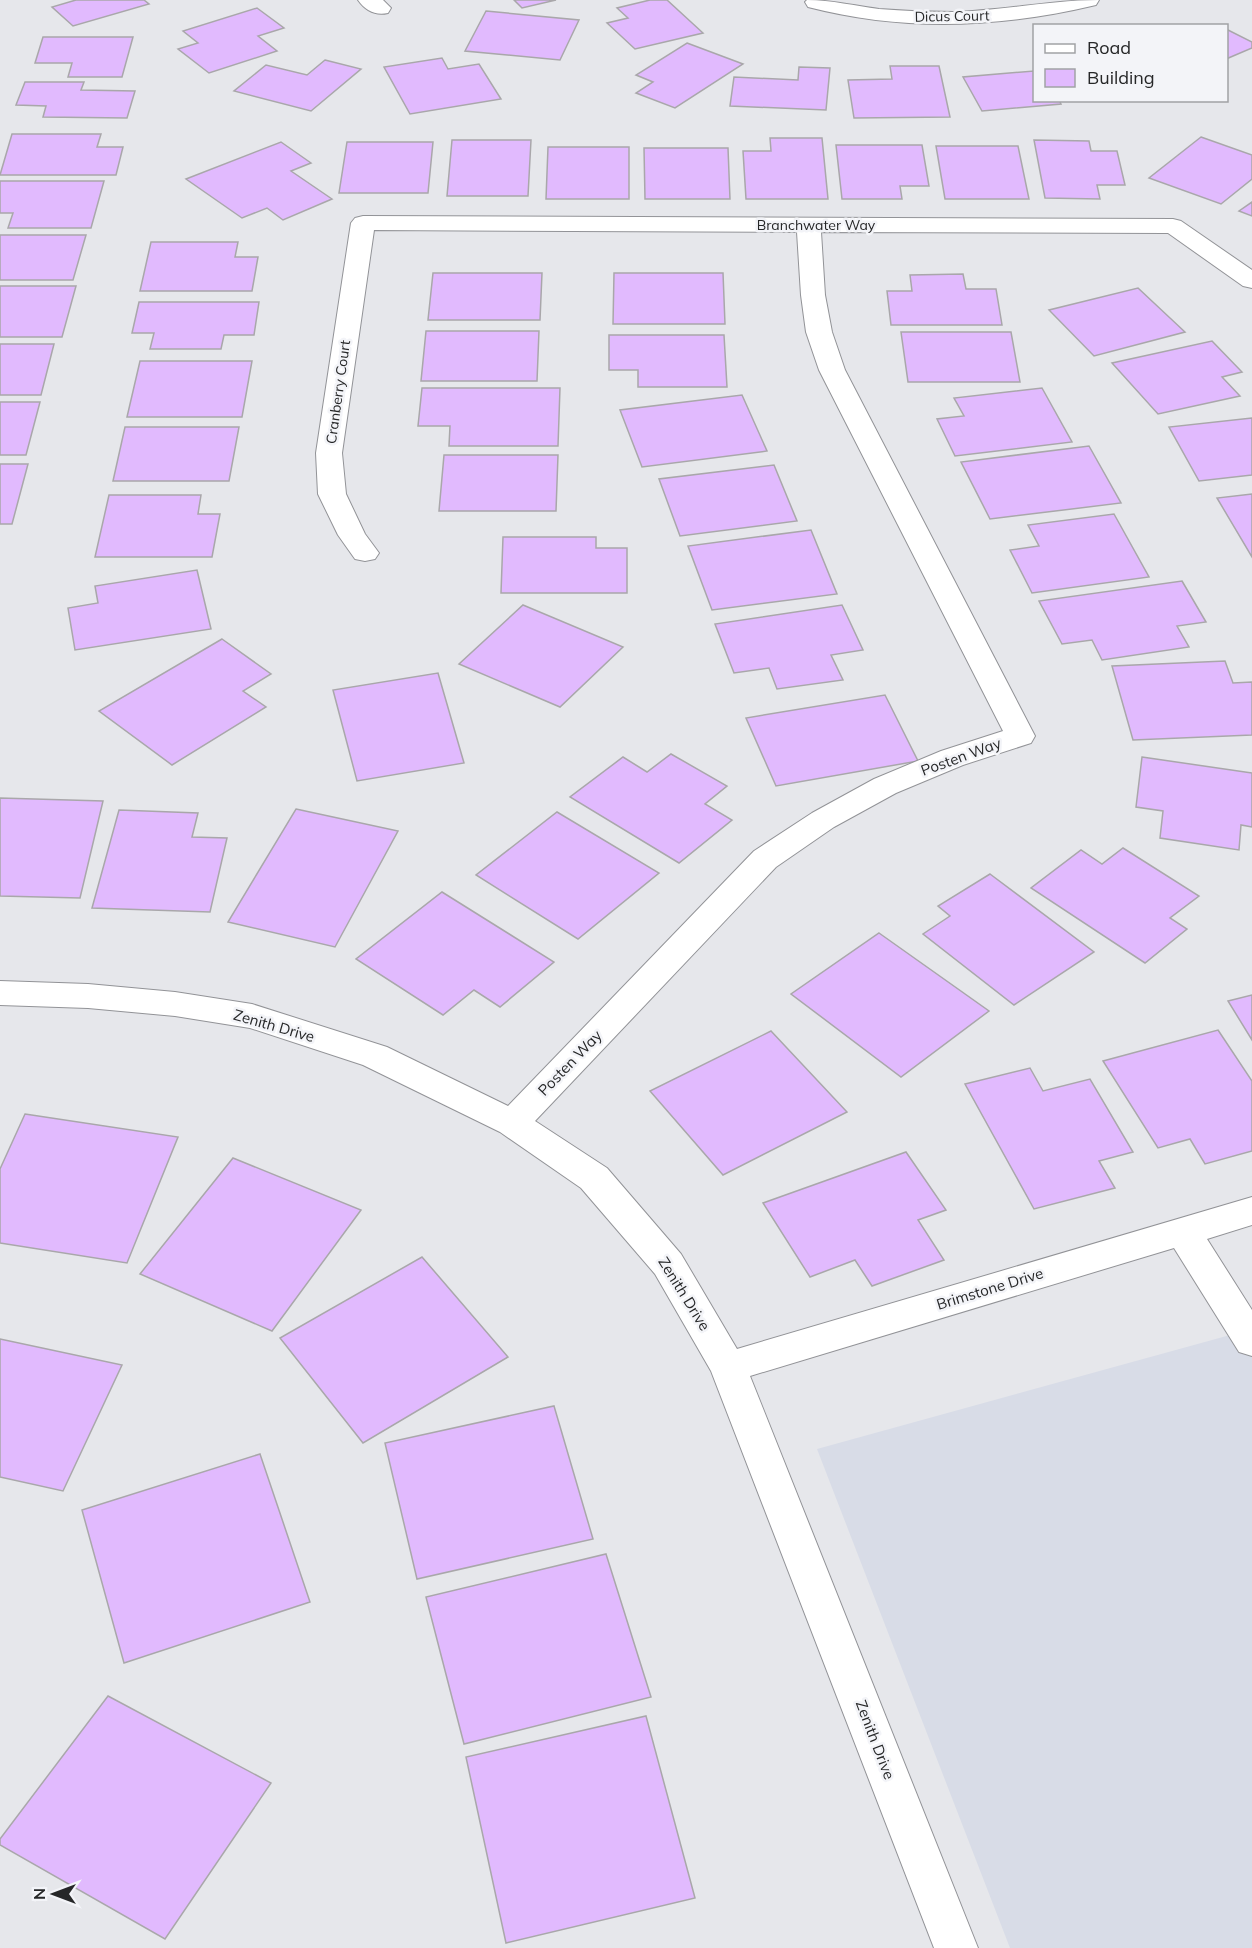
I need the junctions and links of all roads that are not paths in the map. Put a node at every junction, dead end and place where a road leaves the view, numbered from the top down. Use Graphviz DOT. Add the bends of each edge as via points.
graph roads {
  1 [pos="1088,0"];
  2 [pos="816,2"];
  3 [pos="363,223"];
  4 [pos="809,225"];
  5 [pos="1252,281"];
  6 [pos="365,553"];
  7 [pos="0,993"];
  8 [pos="512,1123"];
  9 [pos="1252,1211"];
  10 [pos="1183,1232"];
  11 [pos="1252,1341"];
  12 [pos="728,1367"];
  13 [pos="957,1948"];
  1 -- 2 [label="street, Dicus Court" via="1006,14 906,17 855,12"];
  3 -- 4 [label="street, Branchwater Way"];
  3 -- 6 [label="street, Cranberry Court" via="329,453 332,494"];
  4 -- 5 [label="street, Branchwater Way" via="1173,226"];
  4 -- 8 [label="street, Posten Way" via="813,295 819,332 832,370 1020,736 885,786 823,820 765,859"];
  7 -- 8 [label="street, Zenith Drive" via="88,996 252,1016 375,1056"];
  8 -- 12 [label="street, Zenith Drive" via="594,1178 668,1264"];
  9 -- 10 [label="street, Brimstone Drive"];
  10 -- 11 [label="street"];
  10 -- 12 [label="street, Brimstone Drive"];
  12 -- 13 [label="street, Zenith Drive"];
}
